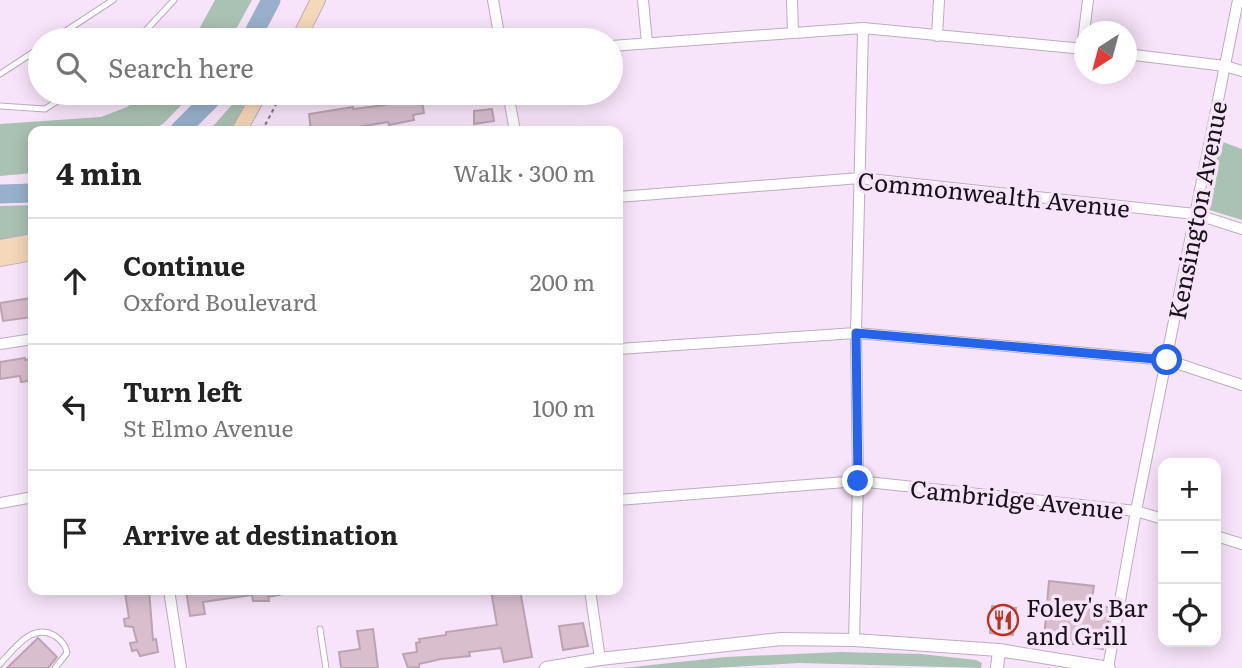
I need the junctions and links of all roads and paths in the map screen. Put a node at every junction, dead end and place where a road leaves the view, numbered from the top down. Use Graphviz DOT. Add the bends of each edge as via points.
graph roads {
  1 [pos="113,0"];
  2 [pos="174,0"];
  3 [pos="308,0"];
  4 [pos="318,0"];
  5 [pos="493,0"];
  6 [pos="643,0"];
  7 [pos="792,0"];
  8 [pos="939,0"];
  9 [pos="1088,0"];
  10 [pos="1238,0"];
  11 [pos="1086,21"];
  12 [pos="70,28"];
  13 [pos="147,28"];
  14 [pos="293,28"];
  15 [pos="304,28"];
  16 [pos="498,28"];
  17 [pos="863,28"];
  18 [pos="793,33"];
  19 [pos="937,36"];
  20 [pos="647,43"];
  21 [pos="623,45"];
  22 [pos="1074,48"];
  23 [pos="1137,55"];
  24 [pos="28,56"];
  25 [pos="1224,66"];
  26 [pos="1242,71"];
  27 [pos="0,74"];
  28 [pos="51,105"];
  29 [pos="253,105"];
  30 [pos="264,105"];
  31 [pos="276,105"];
  32 [pos="510,105"];
  33 [pos="0,106"];
  34 [pos="242,126"];
  35 [pos="253,126"];
  36 [pos="265,126"];
  37 [pos="514,126"];
  38 [pos="860,178"];
  39 [pos="623,197"];
  40 [pos="1195,214"];
  41 [pos="1242,229"];
  42 [pos="28,242"];
  43 [pos="0,247"];
  44 [pos="28,254"];
  45 [pos="0,259"];
  46 [pos="856,333"];
  47 [pos="28,340"];
  48 [pos="0,344"];
  49 [pos="623,349"];
  50 [pos="1167,360"];
  51 [pos="1242,384"];
  52 [pos="858,481"];
  53 [pos="28,498"];
  54 [pos="623,500"];
  55 [pos="0,503"];
  56 [pos="1136,511"];
  57 [pos="1158,518"];
  58 [pos="1221,538"];
  59 [pos="1242,544"];
  60 [pos="170,595"];
  61 [pos="591,595"];
  62 [pos="320,629"];
  63 [pos="854,640"];
  64 [pos="999,650"];
  65 [pos="600,659"];
  66 [pos="0,664"];
  67 [pos="55,668"];
  68 [pos="181,668"];
  69 [pos="326,668"];
  70 [pos="546,668"];
  71 [pos="997,668"];
  72 [pos="1109,668"];
  1 -- 12 [label="lane"];
  2 -- 13 [label="lane"];
  3 -- 14 [label="main road"];
  4 -- 15 [label="main road"];
  5 -- 16 [label="street"];
  6 -- 20 [label="street"];
  7 -- 18 [label="street"];
  8 -- 19 [label="street"];
  9 -- 11 [label="street"];
  10 -- 25 [label="street, Kensington Avenue"];
  17 -- 18 [label="street"];
  17 -- 19 [label="street"];
  17 -- 38 [label="street"];
  18 -- 20 [label="street"];
  19 -- 22 [label="street"];
  20 -- 21 [label="street"];
  23 -- 25 [label="street"];
  24 -- 27 [label="lane"];
  25 -- 26 [label="street"];
  25 -- 40 [label="street, Kensington Avenue"];
  28 -- 33 [label="lane" via="45,109"];
  29 -- 34 [label="main road"];
  30 -- 35 [label="main road"];
  31 -- 36 [label="path"];
  32 -- 37 [label="street"];
  38 -- 39 [label="street, Commonwealth Avenue"];
  38 -- 40 [label="street, Commonwealth Avenue"];
  38 -- 46 [label="street"];
  40 -- 41 [label="street, Commonwealth Avenue"];
  40 -- 50 [label="street, Kensington Avenue"];
  42 -- 43 [label="main road"];
  44 -- 45 [label="main road"];
  46 -- 49 [label="street"];
  46 -- 50 [label="street"];
  46 -- 52 [label="street"];
  47 -- 48 [label="street"];
  50 -- 51 [label="street"];
  50 -- 56 [label="street, Kensington Avenue"];
  52 -- 54 [label="street, Cambridge Avenue"];
  52 -- 56 [label="street, Cambridge Avenue"];
  52 -- 63 [label="street"];
  53 -- 55 [label="street"];
  56 -- 57 [label="street, Cambridge Avenue"];
  56 -- 72 [label="street, Kensington Avenue"];
  58 -- 59 [label="street"];
  60 -- 68 [label="street"];
  61 -- 65 [label="street"];
  62 -- 69 [label="lane"];
  63 -- 64 [label="street"];
  63 -- 65 [label="street" via="781,639"];
  64 -- 71 [label="street"];
  64 -- 72 [label="street"];
  65 -- 70 [label="street"];
  66 -- 67 [label="lane" via="23,640 40,631 57,637 67,648"];
}
